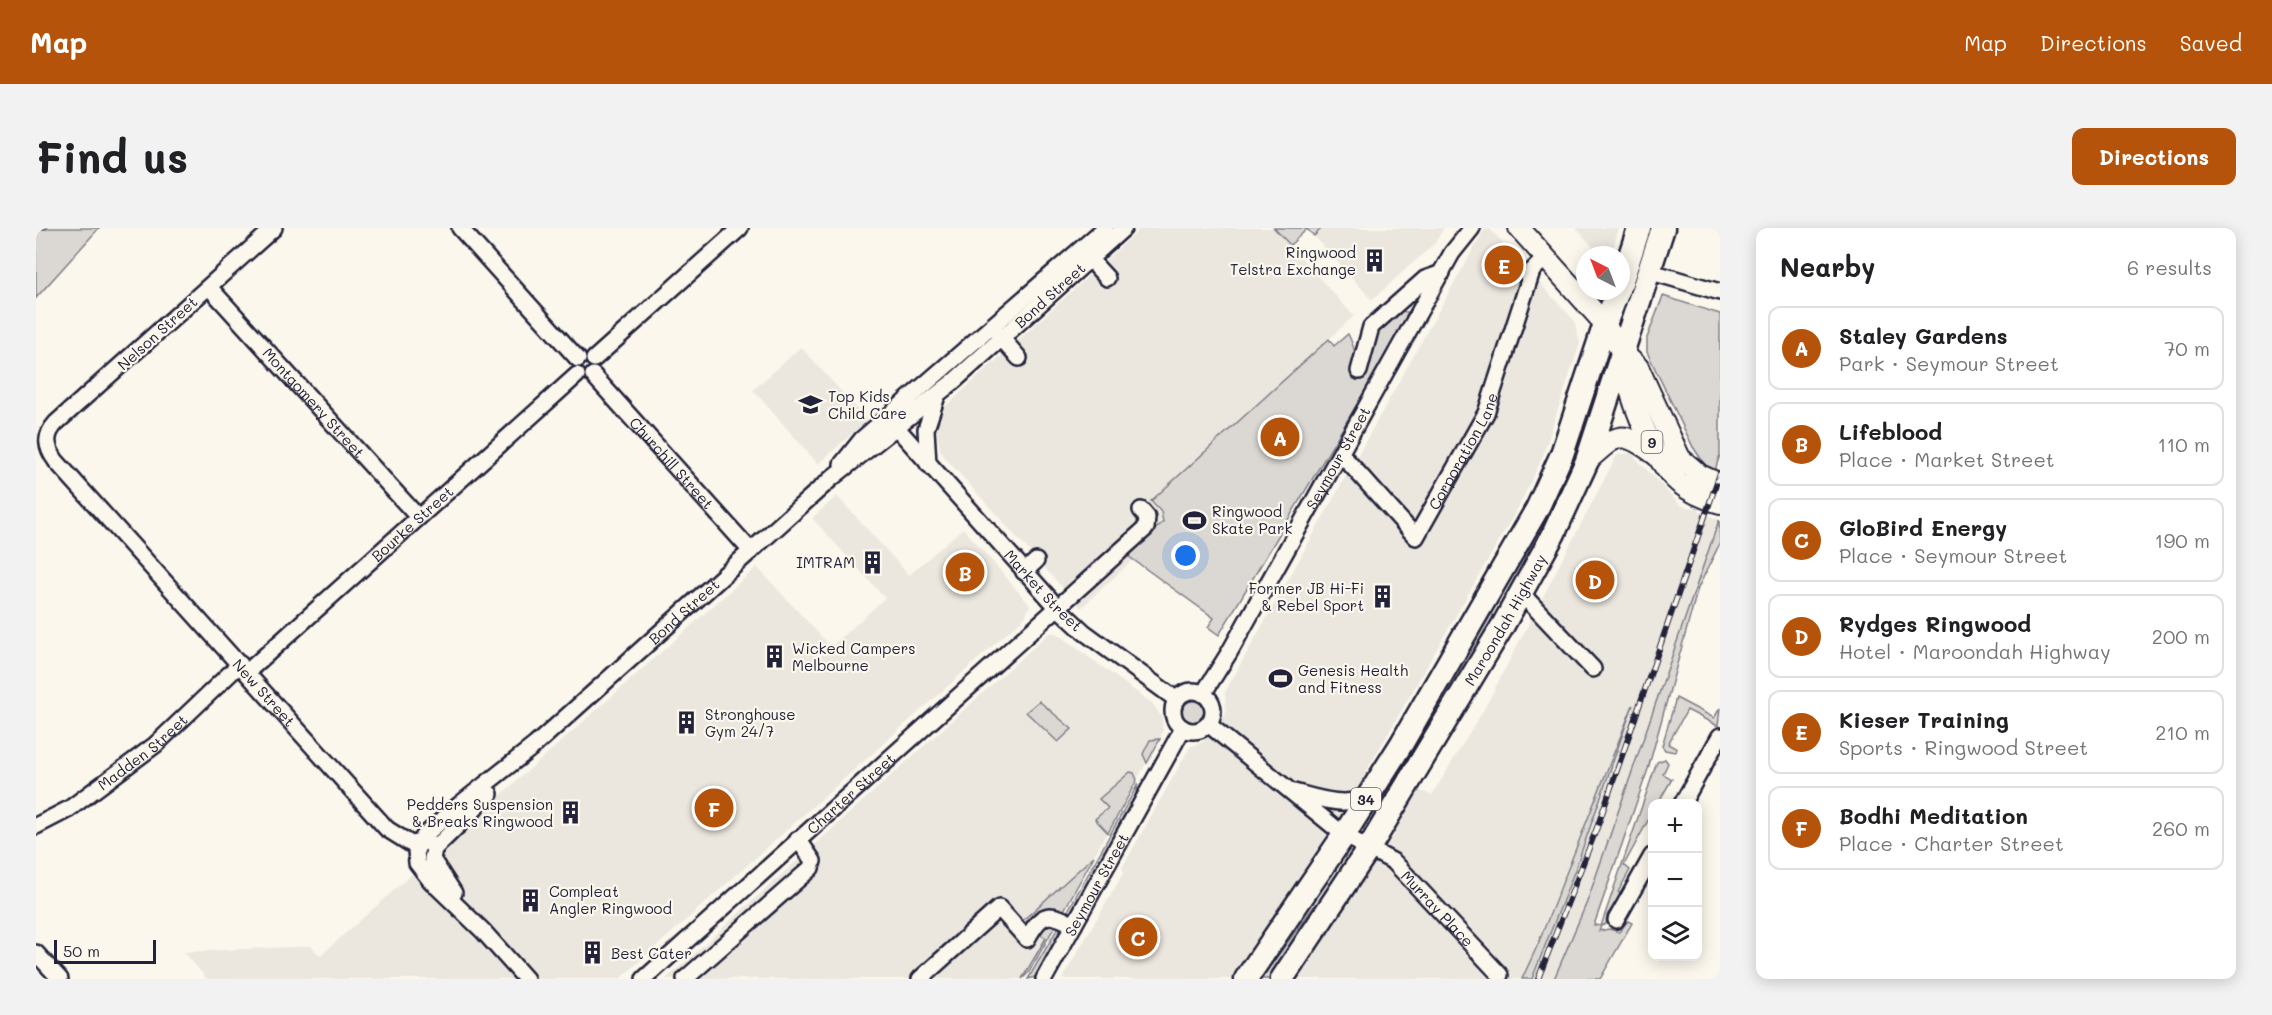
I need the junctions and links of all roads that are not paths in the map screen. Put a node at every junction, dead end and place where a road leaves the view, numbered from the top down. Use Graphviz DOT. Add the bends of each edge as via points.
graph roads {
  1 [pos="274,228"];
  2 [pos="460,228"];
  3 [pos="740,228"];
  4 [pos="1105,228"];
  5 [pos="1125,228"];
  6 [pos="1462,228"];
  7 [pos="1472,228"];
  8 [pos="1519,228"];
  9 [pos="1639,228"];
  10 [pos="1663,228"];
  11 [pos="1085,254"];
  12 [pos="1452,254"];
  13 [pos="1630,256"];
  14 [pos="1545,258"];
  15 [pos="1648,272"];
  16 [pos="1442,273"];
  17 [pos="1107,278"];
  18 [pos="209,286"];
  19 [pos="1720,292"];
  20 [pos="1614,300"];
  21 [pos="1605,324"];
  22 [pos="997,333"];
  23 [pos="1621,351"];
  24 [pos="1019,358"];
  25 [pos="578,359"];
  26 [pos="594,359"];
  27 [pos="1359,371"];
  28 [pos="577,375"];
  29 [pos="593,375"];
  30 [pos="936,396"];
  31 [pos="892,423"];
  32 [pos="47,442"];
  33 [pos="1341,454"];
  34 [pos="1658,457"];
  35 [pos="1587,461"];
  36 [pos="928,464"];
  37 [pos="1720,484"];
  38 [pos="1720,503"];
  39 [pos="1141,510"];
  40 [pos="418,517"];
  41 [pos="751,550"];
  42 [pos="1036,561"];
  43 [pos="1024,572"];
  44 [pos="1521,593"];
  45 [pos="1057,607"];
  46 [pos="244,668"];
  47 [pos="1593,669"];
  48 [pos="1203,694"];
  49 [pos="1177,700"];
  50 [pos="1208,724"];
  51 [pos="1183,728"];
  52 [pos="1720,736"];
  53 [pos="535,745"];
  54 [pos="1289,791"];
  55 [pos="490,794"];
  56 [pos="1367,796"];
  57 [pos="1685,799"];
  58 [pos="36,826"];
  59 [pos="1344,836"];
  60 [pos="798,839"];
  61 [pos="419,843"];
  62 [pos="1369,848"];
  63 [pos="433,854"];
  64 [pos="1648,865"];
  65 [pos="1616,920"];
  66 [pos="1074,925"];
  67 [pos="483,931"];
  68 [pos="1277,933"];
  69 [pos="36,953"];
  70 [pos="1500,975"];
  71 [pos="60,979"];
  72 [pos="526,979"];
  73 [pos="644,979"];
  74 [pos="685,979"];
  75 [pos="920,979"];
  76 [pos="1044,979"];
  77 [pos="1246,979"];
  78 [pos="1282,979"];
  1 -- 18 [label="street, Nelson Street"];
  2 -- 25 [label="street"];
  3 -- 26 [label="street"];
  4 -- 11 [label="street, Bond Street"];
  5 -- 11 [label="street, Bond Street"];
  6 -- 12 [label="street, Seymour Street"];
  7 -- 12 [label="street, Seymour Street"];
  8 -- 14 [label="main road"];
  9 -- 13 [label="highway"];
  10 -- 15 [label="highway, Maroondah Highway"];
  11 -- 17 [label="street"];
  11 -- 22 [label="street, Bond Street"];
  12 -- 16 [label="street, Seymour Street"];
  14 -- 21 [label="main road"];
  14 -- 33 [label="street, Corporation Lane" via="1532,271 1486,413 1416,537"];
  15 -- 19 [label="street"];
  15 -- 23 [label="highway, Maroondah Highway"];
  16 -- 27 [label="street" via="1425,279 1371,327"];
  16 -- 33 [label="street, Seymour Street"];
  18 -- 32 [label="street, Nelson Street" via="61,418 51,429"];
  18 -- 40 [label="street, Montgomery Street"];
  20 -- 21 [label="highway, Maroondah Highway"];
  21 -- 23 [label="main road, 9"];
  21 -- 56 [label="highway, Maroondah Highway / 34" via="1552,480 1414,723"];
  22 -- 24 [label="street"];
  22 -- 30 [label="street, Bond Street"];
  22 -- 31 [label="street, Bond Street"];
  23 -- 34 [label="main road, 9" via="1629,391"];
  23 -- 35 [label="highway, Maroondah Highway / 34"];
  23 -- 37 [label="main road, 9" via="1638,367 1680,458 1696,472"];
  25 -- 26 [label="street"];
  25 -- 28 [label="street" via="574,367"];
  26 -- 29 [label="street" via="597,368"];
  28 -- 29 [label="street" via="585,379"];
  28 -- 40 [label="street, Bourke Street"];
  29 -- 41 [label="street, Churchill Street"];
  30 -- 31 [label="street, Bond Street"];
  30 -- 36 [label="street" via="926,429"];
  31 -- 36 [label="street, Market Street"];
  31 -- 41 [label="street, Bond Street"];
  32 -- 46 [label="street, New Street" via="56,461"];
  33 -- 48 [label="street, Seymour Street"];
  34 -- 35 [label="main road" via="1625,437 1613,440"];
  34 -- 38 [label="main road, 9" via="1683,486"];
  35 -- 44 [label="highway, Maroondah Highway / 34"];
  36 -- 43 [label="street, Market Street"];
  39 -- 45 [label="street, Charter Street" via="1147,517 1146,528"];
  40 -- 46 [label="street, Bourke Street"];
  41 -- 53 [label="street, Bond Street"];
  42 -- 43 [label="street"];
  43 -- 45 [label="street, Market Street"];
  44 -- 47 [label="street"];
  44 -- 62 [label="highway, Maroondah Highway / 34"];
  45 -- 49 [label="street, Market Street" via="1084,632"];
  45 -- 60 [label="street, Charter Street"];
  46 -- 58 [label="street, Madden Street" via="155,745 69,809"];
  46 -- 61 [label="street, New Street" via="387,829 411,844"];
  48 -- 49 [label="street" via="1186,693"];
  48 -- 50 [label="street" via="1213,708"];
  49 -- 51 [label="street" via="1175,718"];
  50 -- 51 [label="street" via="1199,730"];
  50 -- 54 [label="street"];
  51 -- 66 [label="street, Seymour Street"];
  52 -- 57 [label="street"];
  53 -- 55 [label="street, Bond Street"];
  53 -- 61 [label="street, Bond Street" via="459,804"];
  54 -- 56 [label="street" via="1337,801"];
  54 -- 59 [label="street"];
  55 -- 61 [label="street" via="436,837"];
  55 -- 63 [label="street, Bond Street"];
  56 -- 59 [label="highway, Maroondah Highway / 34"];
  59 -- 62 [label="street, Murray Place"];
  59 -- 68 [label="highway, Maroondah Highway / 34"];
  60 -- 73 [label="street, Charter Street"];
  60 -- 74 [label="street" via="813,861 811,868"];
  61 -- 63 [label="street"];
  61 -- 67 [label="street" via="417,863"];
  62 -- 68 [label="highway" via="1354,850 1344,857 1301,917"];
  62 -- 70 [label="street, Murray Place" via="1399,866"];
  62 -- 78 [label="highway, Maroondah Highway / 34"];
  63 -- 67 [label="street" via="439,873"];
  64 -- 65 [label="street"];
  66 -- 75 [label="street" via="1048,915 1038,921 1027,939 999,908"];
  66 -- 76 [label="street, Seymour Street"];
  67 -- 72 [label="street"];
  68 -- 77 [label="highway, Maroondah Highway / 34"];
  69 -- 71 [label="street"];
}
